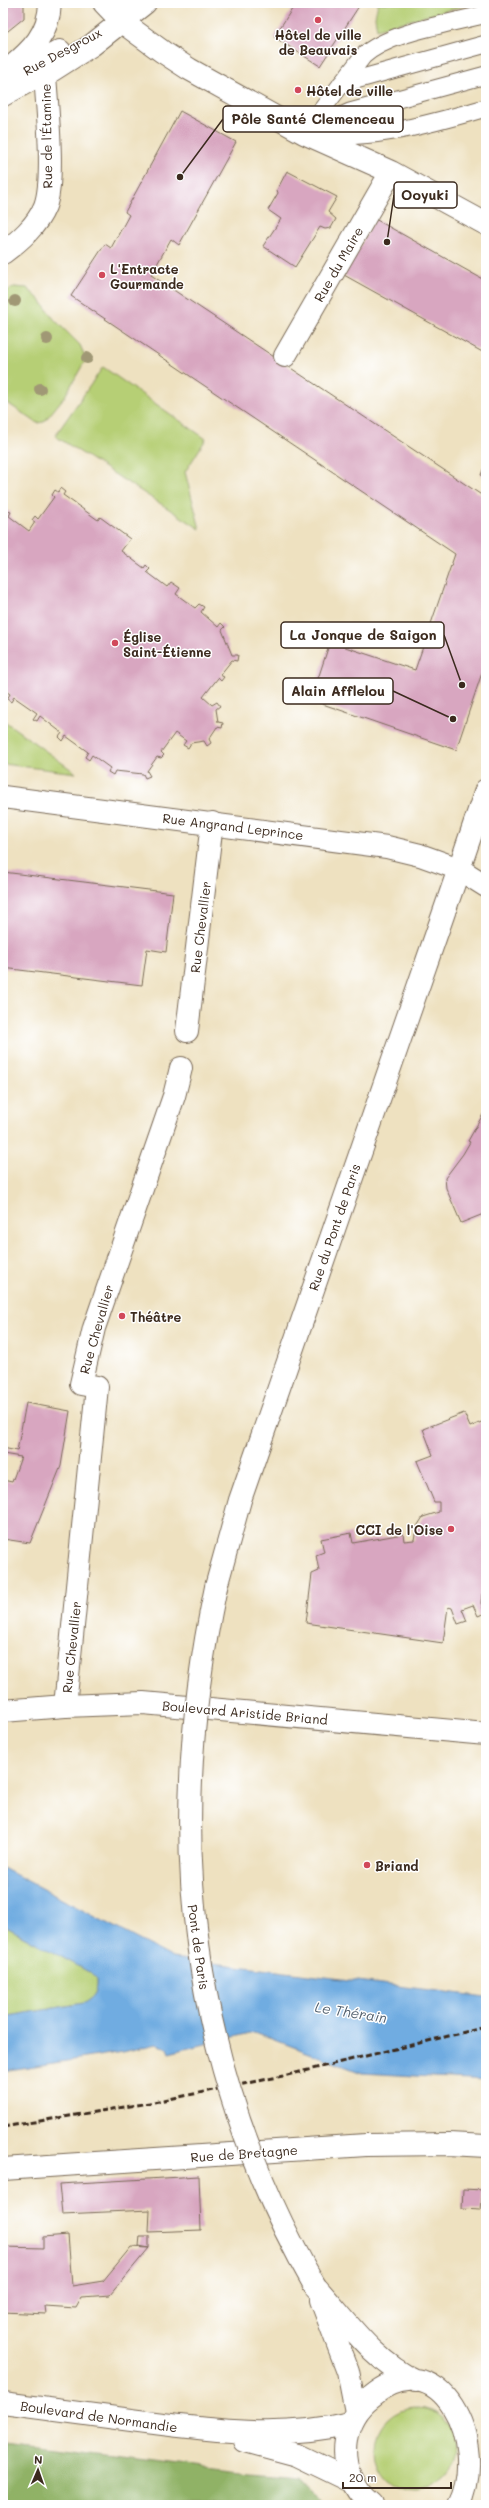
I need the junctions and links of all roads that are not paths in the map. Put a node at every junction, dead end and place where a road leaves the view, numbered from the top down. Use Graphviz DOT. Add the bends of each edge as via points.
graph roads {
  1 [pos="50,3"];
  2 [pos="104,3"];
  3 [pos="146,3"];
  4 [pos="486,14"];
  5 [pos="122,22"];
  6 [pos="486,44"];
  7 [pos="3,74"];
  8 [pos="45,75"];
  9 [pos="486,75"];
  10 [pos="3,82"];
  11 [pos="341,84"];
  12 [pos="3,98"];
  13 [pos="486,108"];
  14 [pos="304,133"];
  15 [pos="391,172"];
  16 [pos="486,224"];
  17 [pos="3,253"];
  18 [pos="285,356"];
  19 [pos="486,790"];
  20 [pos="3,797"];
  21 [pos="212,823"];
  22 [pos="459,868"];
  23 [pos="486,886"];
  24 [pos="187,1031"];
  25 [pos="181,1068"];
  26 [pos="216,1587"];
  27 [pos="65,1706"];
  28 [pos="3,1711"];
  29 [pos="486,1734"];
  30 [pos="486,2146"];
  31 [pos="3,2170"];
  32 [pos="315,2286"];
  33 [pos="416,2381"];
  34 [pos="3,2403"];
  35 [pos="353,2418"];
  36 [pos="195,2429"];
  37 [pos="485,2436"];
  38 [pos="353,2482"];
  39 [pos="371,2505"];
  40 [pos="459,2505"];
  1 -- 7 [label="street" via="44,34 31,50"];
  2 -- 5 [label="street"];
  3 -- 5 [label="street, Rue Desgroux"];
  4 -- 11 [label="lane" via="382,42 363,56"];
  5 -- 8 [label="street, Rue Desgroux"];
  5 -- 10 [label="street, Rue Desgroux" via="83,38"];
  5 -- 14 [label="street" via="189,69"];
  6 -- 11 [label="lane"];
  8 -- 12 [label="lane, Rue Desgroux"];
  8 -- 17 [label="street, Rue de l'Étamine" via="49,185 45,205 30,229"];
  9 -- 14 [label="lane" via="344,115"];
  11 -- 14 [label="lane"];
  13 -- 14 [label="lane" via="379,133 341,136"];
  14 -- 15 [label="street"];
  15 -- 16 [label="street"];
  15 -- 18 [label="street, Rue du Maire"];
  19 -- 22 [label="street, Rue du Pont de Paris"];
  20 -- 21 [label="street, Rue Angrand Leprince"];
  21 -- 22 [label="street, Rue Angrand Leprince" via="388,847"];
  21 -- 24 [label="street, Rue Chevallier"];
  22 -- 23 [label="street, Rue Angrand Leprince"];
  22 -- 26 [label="street, Rue du Pont de Paris" via="242,1492"];
  25 -- 27 [label="street, Rue Chevallier" via="174,1096 94,1328 80,1384 97,1387"];
  26 -- 32 [label="street, Pont de Paris, bridge" via="196,1696 190,1766 191,1886 199,1959 222,2066 245,2140 272,2204"];
  27 -- 28 [label="street, Boulevard Aristide Briand"];
  27 -- 29 [label="street, Boulevard Aristide Briand" via="136,1703 186,1706"];
  30 -- 31 [label="street, Rue de Bretagne" via="366,2145"];
  32 -- 33 [label="street" via="381,2358"];
  32 -- 35 [label="street" via="348,2371"];
  33 -- 35 [label="street" via="399,2382 382,2389 368,2399"];
  33 -- 37 [label="street" via="434,2383 459,2395 477,2416"];
  34 -- 36 [label="street, Boulevard de Normandie"];
  35 -- 36 [label="street, Boulevard de Normandie" via="320,2430 288,2433"];
  35 -- 38 [label="street" via="346,2440 345,2457"];
  36 -- 38 [label="street, Boulevard de Normandie" via="297,2455"];
  37 -- 40 [label="street" via="486,2454 481,2474 472,2492"];
  38 -- 39 [label="street"];
}
